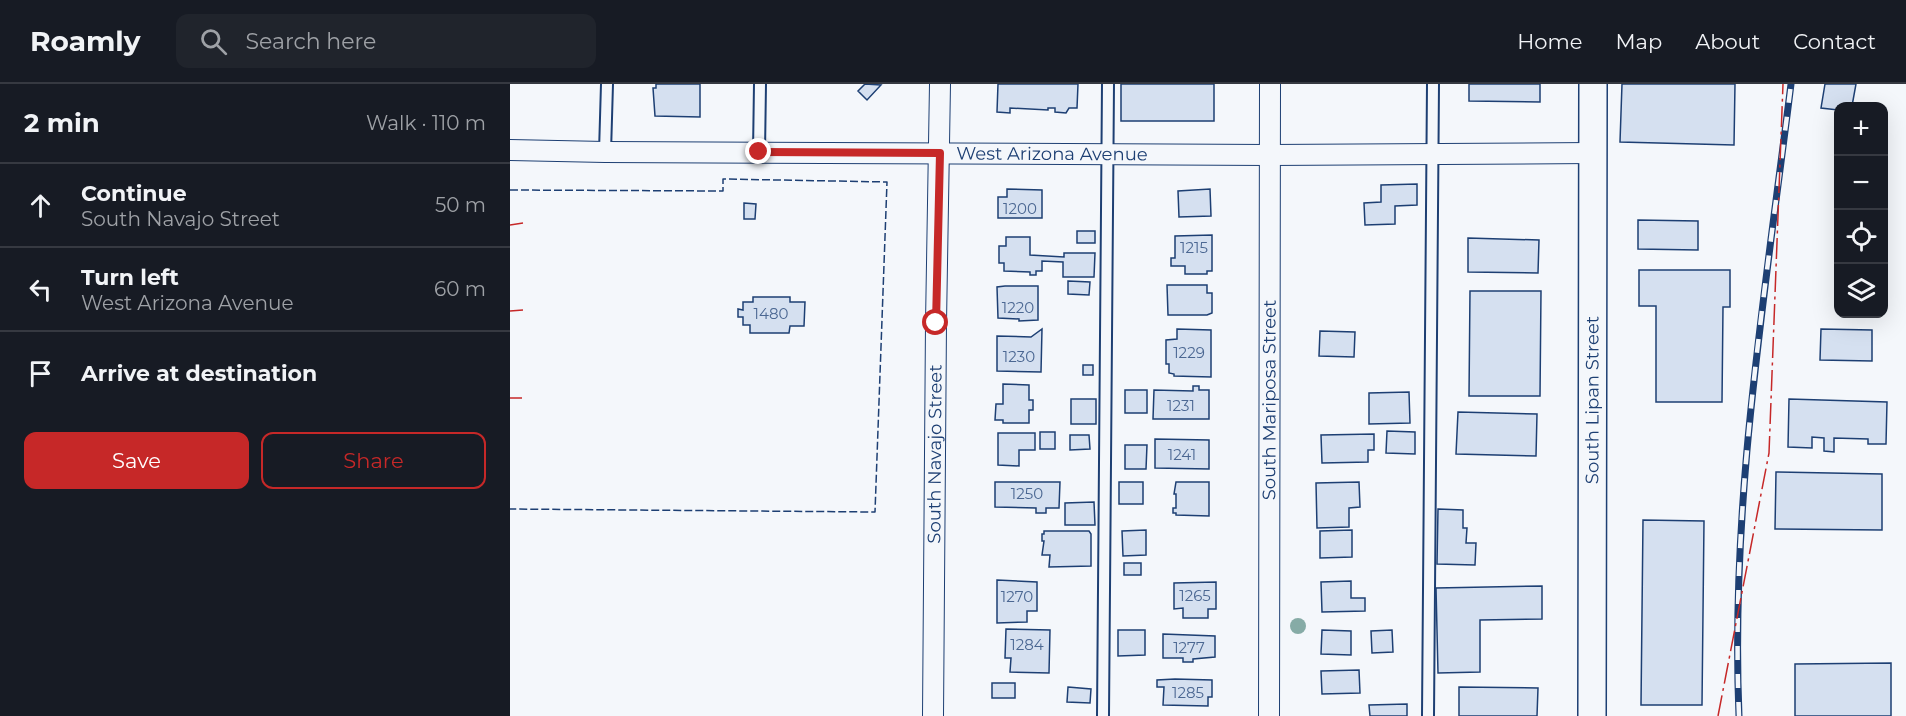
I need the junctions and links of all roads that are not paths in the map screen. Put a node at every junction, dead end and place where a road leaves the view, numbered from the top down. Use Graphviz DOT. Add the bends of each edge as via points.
graph roads {
  1 [pos="607,84"];
  2 [pos="760,84"];
  3 [pos="940,84"];
  4 [pos="1108,84"];
  5 [pos="1269,84"];
  6 [pos="1433,84"];
  7 [pos="1593,84"];
  8 [pos="510,150"];
  9 [pos="605,152"];
  10 [pos="759,152"];
  11 [pos="940,153"];
  12 [pos="1593,153"];
  13 [pos="1107,154"];
  14 [pos="1432,154"];
  15 [pos="1269,155"];
  16 [pos="933,716"];
  17 [pos="1103,716"];
  18 [pos="1269,716"];
  19 [pos="1428,716"];
  20 [pos="1592,716"];
  1 -- 9 [label="lane"];
  2 -- 10 [label="lane"];
  3 -- 11 [label="street, South Navajo Street"];
  4 -- 13 [label="lane"];
  5 -- 15 [label="street, South Mariposa Street"];
  6 -- 14 [label="lane"];
  7 -- 12 [label="street, South Lipan Street"];
  8 -- 9 [label="street, West Arizona Avenue"];
  9 -- 10 [label="street, West Arizona Avenue"];
  10 -- 11 [label="street, West Arizona Avenue"];
  11 -- 13 [label="street, West Arizona Avenue"];
  11 -- 16 [label="street, South Navajo Street"];
  12 -- 14 [label="street, West Arizona Avenue"];
  12 -- 20 [label="street, South Lipan Street"];
  13 -- 15 [label="street, West Arizona Avenue"];
  13 -- 17 [label="lane"];
  14 -- 15 [label="street, West Arizona Avenue"];
  14 -- 19 [label="lane"];
  15 -- 18 [label="street, South Mariposa Street"];
}
